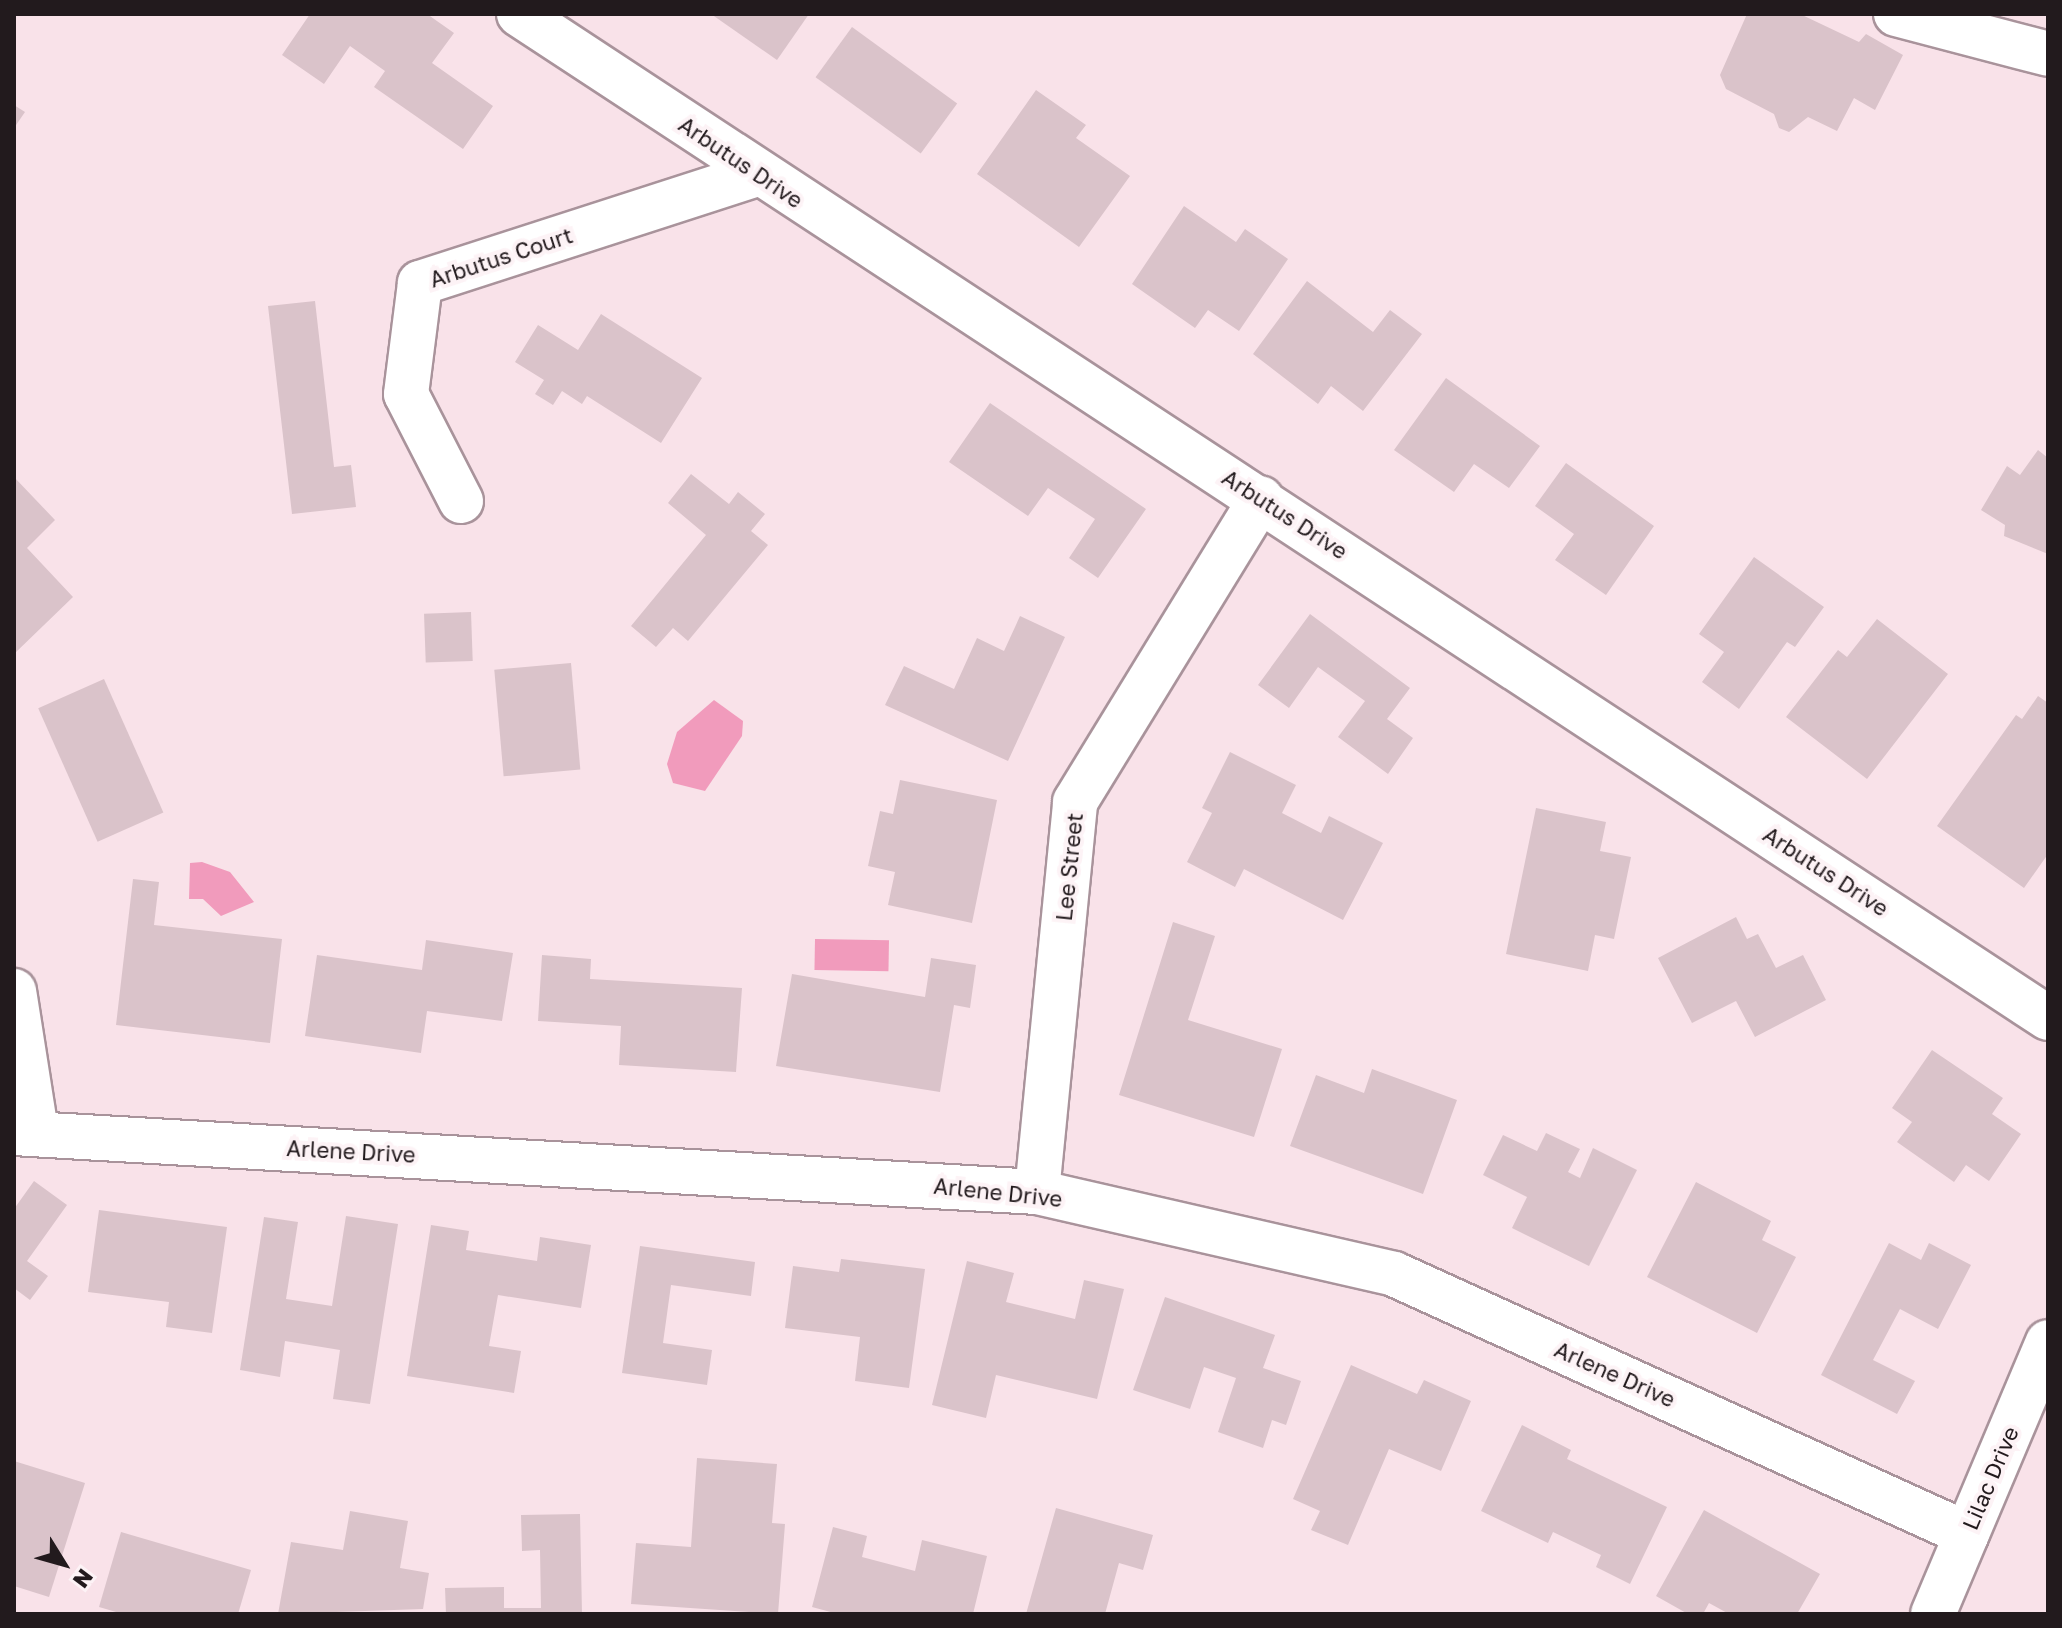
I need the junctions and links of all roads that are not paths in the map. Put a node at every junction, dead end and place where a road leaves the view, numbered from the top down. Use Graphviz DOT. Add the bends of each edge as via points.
graph roads {
  1 [pos="519,14"];
  2 [pos="1896,14"];
  3 [pos="2048,54"];
  4 [pos="757,174"];
  5 [pos="1261,498"];
  6 [pos="461,501"];
  7 [pos="14,991"];
  8 [pos="2048,1018"];
  9 [pos="25,1132"];
  10 [pos="1037,1192"];
  11 [pos="2048,1342"];
  12 [pos="1967,1534"];
  13 [pos="1933,1614"];
  1 -- 4 [label="street, Arbutus Drive"];
  2 -- 3 [label="street"];
  4 -- 5 [label="street, Arbutus Drive"];
  4 -- 6 [label="street, Arbutus Court" via="420,283 406,394"];
  5 -- 8 [label="street, Arbutus Drive"];
  5 -- 10 [label="street, Lee Street" via="1075,802"];
  7 -- 9 [label="street"];
  9 -- 10 [label="street, Arlene Drive"];
  10 -- 12 [label="street, Arlene Drive" via="1394,1274"];
  11 -- 12 [label="street, Lilac Drive"];
  12 -- 13 [label="street, Lilac Drive"];
}
